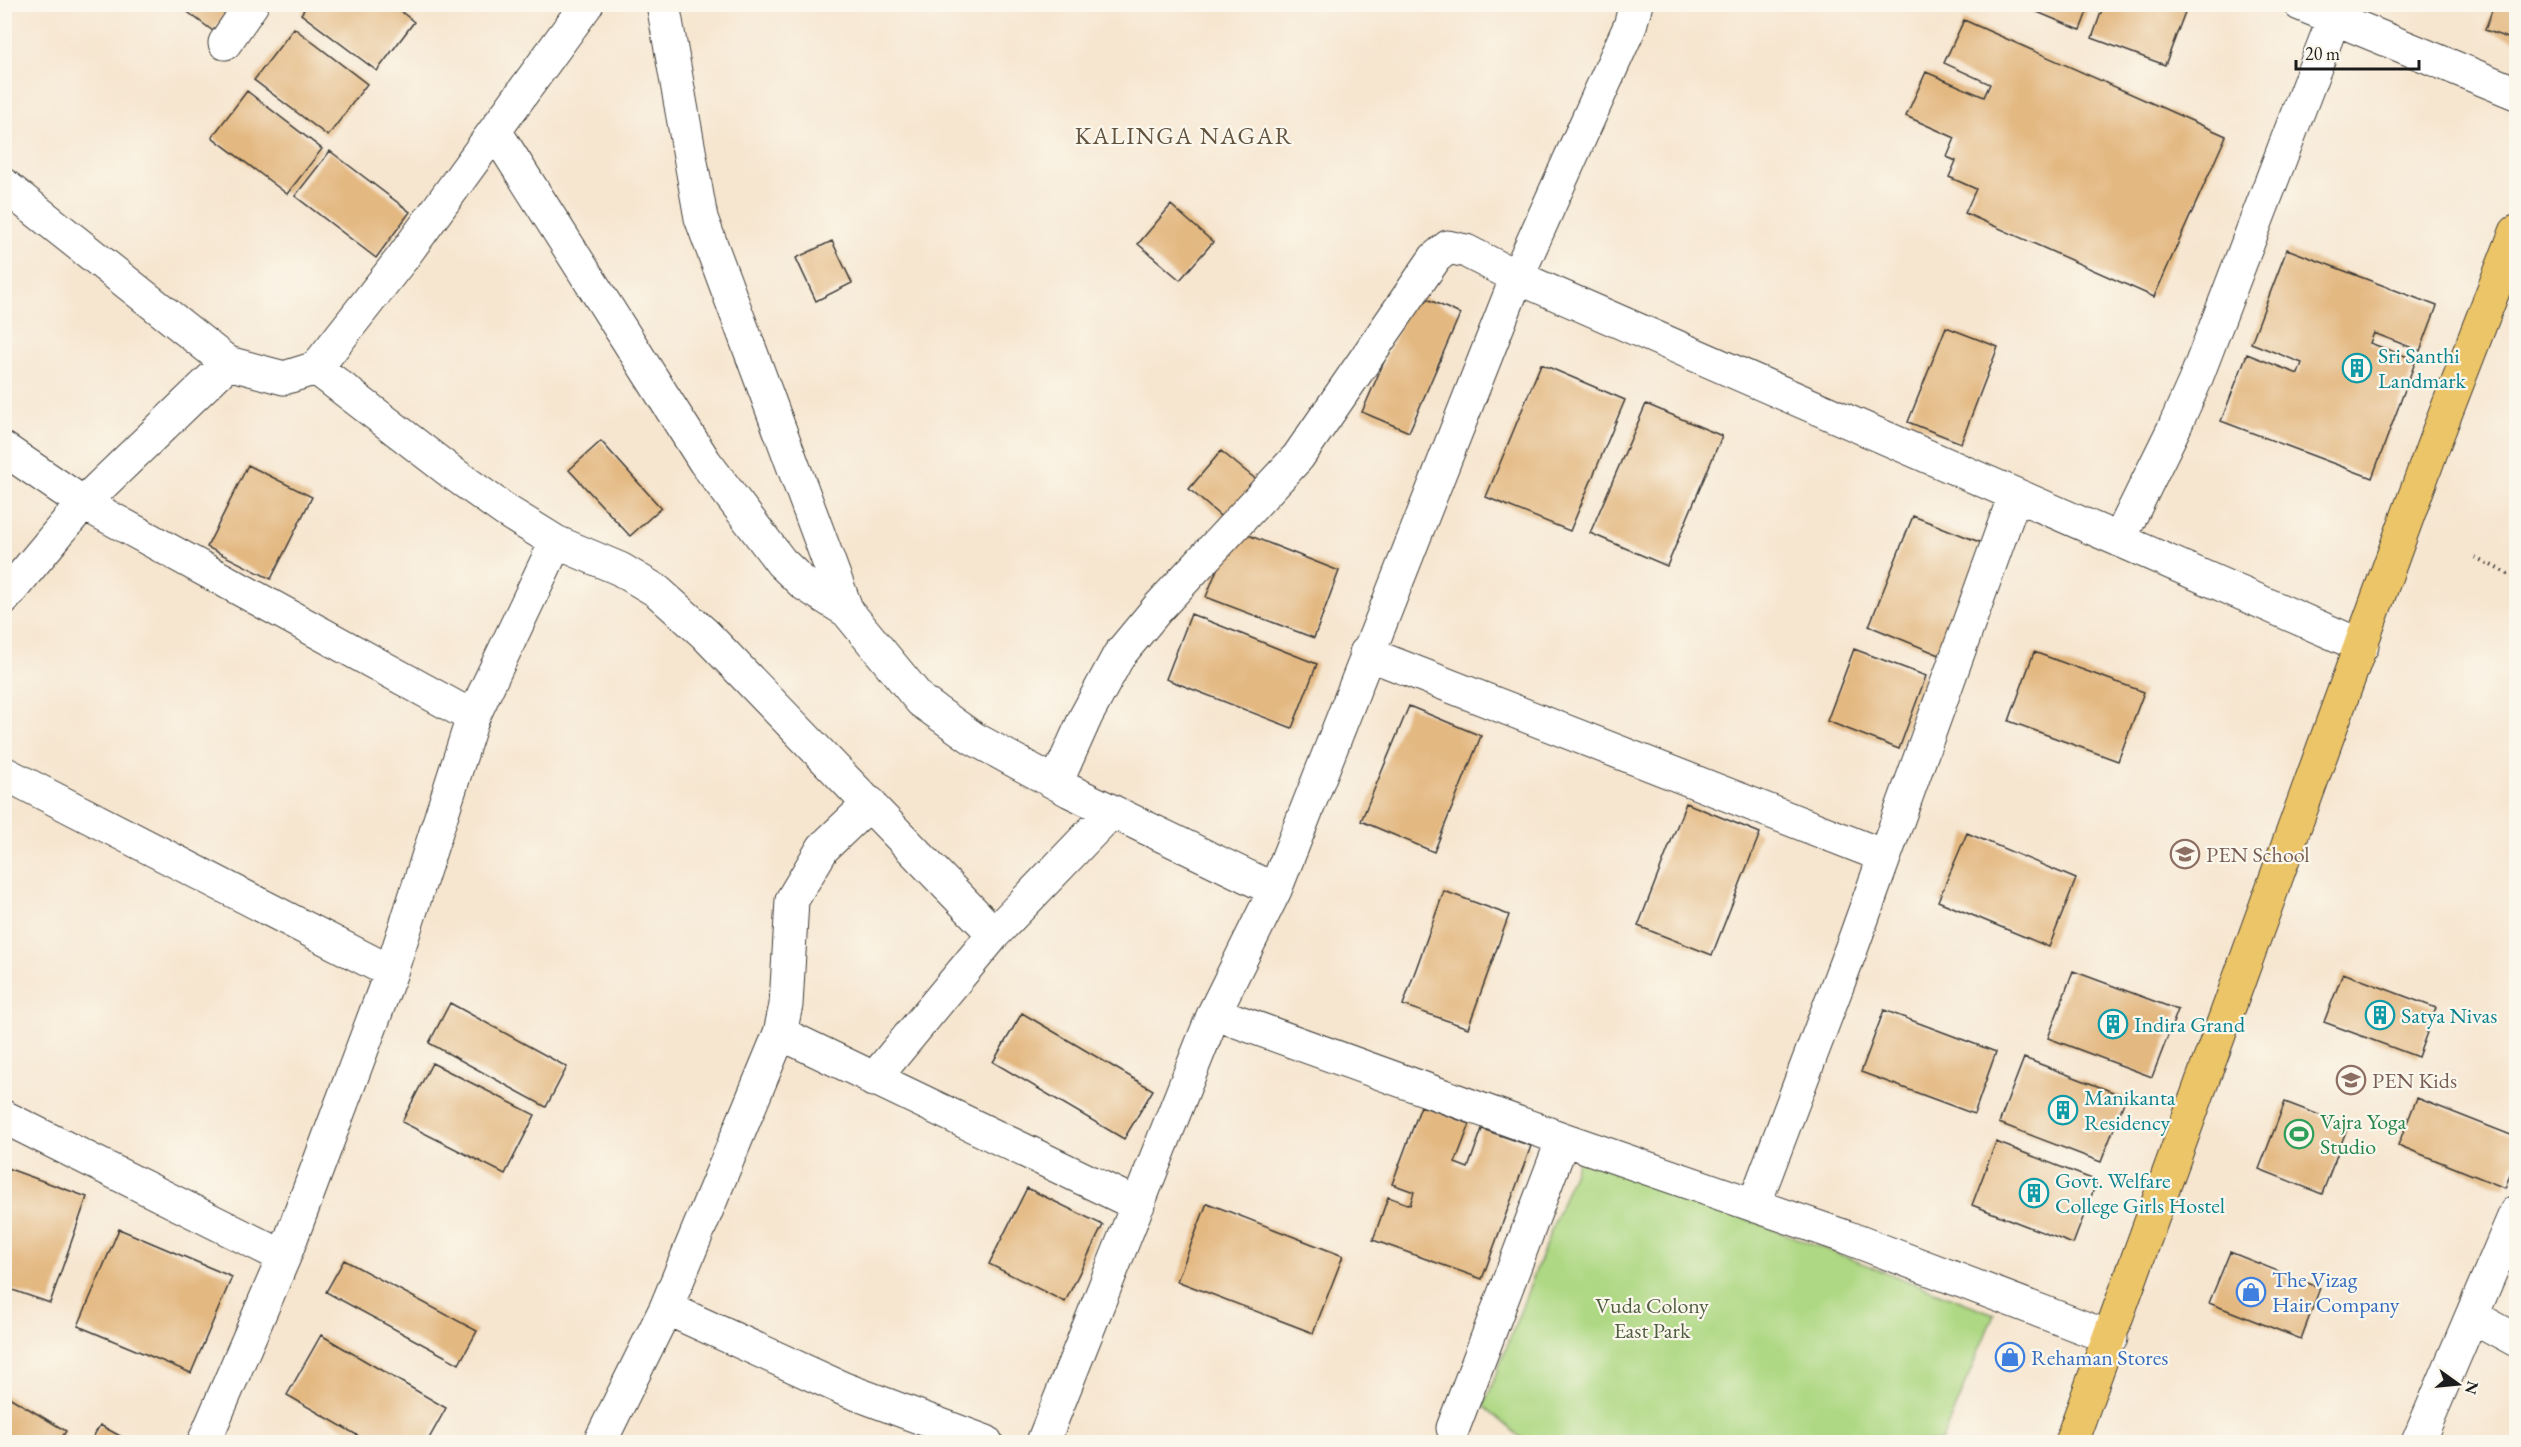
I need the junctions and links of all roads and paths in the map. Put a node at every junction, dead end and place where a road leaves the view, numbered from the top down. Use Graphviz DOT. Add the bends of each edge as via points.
graph roads {
  1 [pos="252,4"];
  2 [pos="587,4"];
  3 [pos="663,4"];
  4 [pos="1636,4"];
  5 [pos="2301,4"];
  6 [pos="2336,11"];
  7 [pos="225,43"];
  8 [pos="2517,93"];
  9 [pos="495,131"];
  10 [pos="4,185"];
  11 [pos="2517,232"];
  12 [pos="1517,277"];
  13 [pos="228,363"];
  14 [pos="316,368"];
  15 [pos="4,449"];
  16 [pos="2016,495"];
  17 [pos="83,503"];
  18 [pos="2119,540"];
  19 [pos="556,542"];
  20 [pos="2475,557"];
  21 [pos="2517,578"];
  22 [pos="4,598"];
  23 [pos="847,611"];
  24 [pos="2362,646"];
  25 [pos="1366,653"];
  26 [pos="2517,667"];
  27 [pos="2517,690"];
  28 [pos="473,717"];
  29 [pos="4,773"];
  30 [pos="1056,783"];
  31 [pos="870,803"];
  32 [pos="1112,811"];
  33 [pos="1884,856"];
  34 [pos="1275,890"];
  35 [pos="994,934"];
  36 [pos="391,972"];
  37 [pos="1214,1012"];
  38 [pos="780,1033"];
  39 [pos="873,1080"];
  40 [pos="4,1117"];
  41 [pos="1563,1139"];
  42 [pos="1138,1205"];
  43 [pos="1754,1205"];
  44 [pos="2517,1212"];
  45 [pos="284,1257"];
  46 [pos="666,1308"];
  47 [pos="2472,1316"];
  48 [pos="2111,1338"];
  49 [pos="2517,1340"];
  50 [pos="1453,1428"];
  51 [pos="204,1443"];
  52 [pos="600,1443"];
  53 [pos="986,1443"];
  54 [pos="1043,1443"];
  55 [pos="2072,1443"];
  56 [pos="2418,1443"];
  1 -- 7 [label="street"];
  2 -- 9 [label="street"];
  3 -- 23 [label="street" via="701,219"];
  4 -- 12 [label="street" via="1630,26"];
  5 -- 6 [label="street"];
  6 -- 8 [label="street"];
  6 -- 18 [label="street" via="2191,390"];
  9 -- 14 [label="street"];
  9 -- 23 [label="street" via="705,462 781,562 804,584"];
  10 -- 13 [label="street"];
  11 -- 24 [label="main road" via="2436,438"];
  12 -- 16 [label="street"];
  12 -- 25 [label="street"];
  12 -- 30 [label="street" via="1466,250 1448,247 1435,258 1298,457 1158,608 1119,656"];
  13 -- 14 [label="street" via="284,378"];
  13 -- 17 [label="street"];
  14 -- 19 [label="street" via="451,472"];
  15 -- 17 [label="street"];
  16 -- 18 [label="street"];
  16 -- 33 [label="street"];
  17 -- 22 [label="street"];
  17 -- 28 [label="street"];
  18 -- 24 [label="street"];
  19 -- 28 [label="street"];
  19 -- 31 [label="street" via="620,568 657,591 705,634"];
  20 -- 21 [label="path"];
  23 -- 30 [label="street" via="921,701 973,738"];
  24 -- 48 [label="main road"];
  25 -- 33 [label="street"];
  25 -- 34 [label="street"];
  26 -- 27 [label="path"];
  28 -- 36 [label="street"];
  29 -- 36 [label="street"];
  30 -- 32 [label="street"];
  31 -- 35 [label="street"];
  31 -- 38 [label="street" via="824,848 792,900 786,1005"];
  32 -- 34 [label="street"];
  32 -- 35 [label="street"];
  33 -- 43 [label="street"];
  34 -- 37 [label="street"];
  35 -- 39 [label="street"];
  36 -- 45 [label="street"];
  37 -- 41 [label="street"];
  37 -- 42 [label="street"];
  38 -- 39 [label="street"];
  38 -- 46 [label="street"];
  39 -- 42 [label="street"];
  40 -- 45 [label="street"];
  41 -- 43 [label="street"];
  41 -- 50 [label="street"];
  42 -- 54 [label="street"];
  43 -- 48 [label="street"];
  44 -- 47 [label="street"];
  45 -- 51 [label="street"];
  46 -- 52 [label="street"];
  46 -- 53 [label="street" via="844,1389"];
  47 -- 49 [label="street"];
  47 -- 56 [label="street"];
  48 -- 55 [label="main road"];
}
